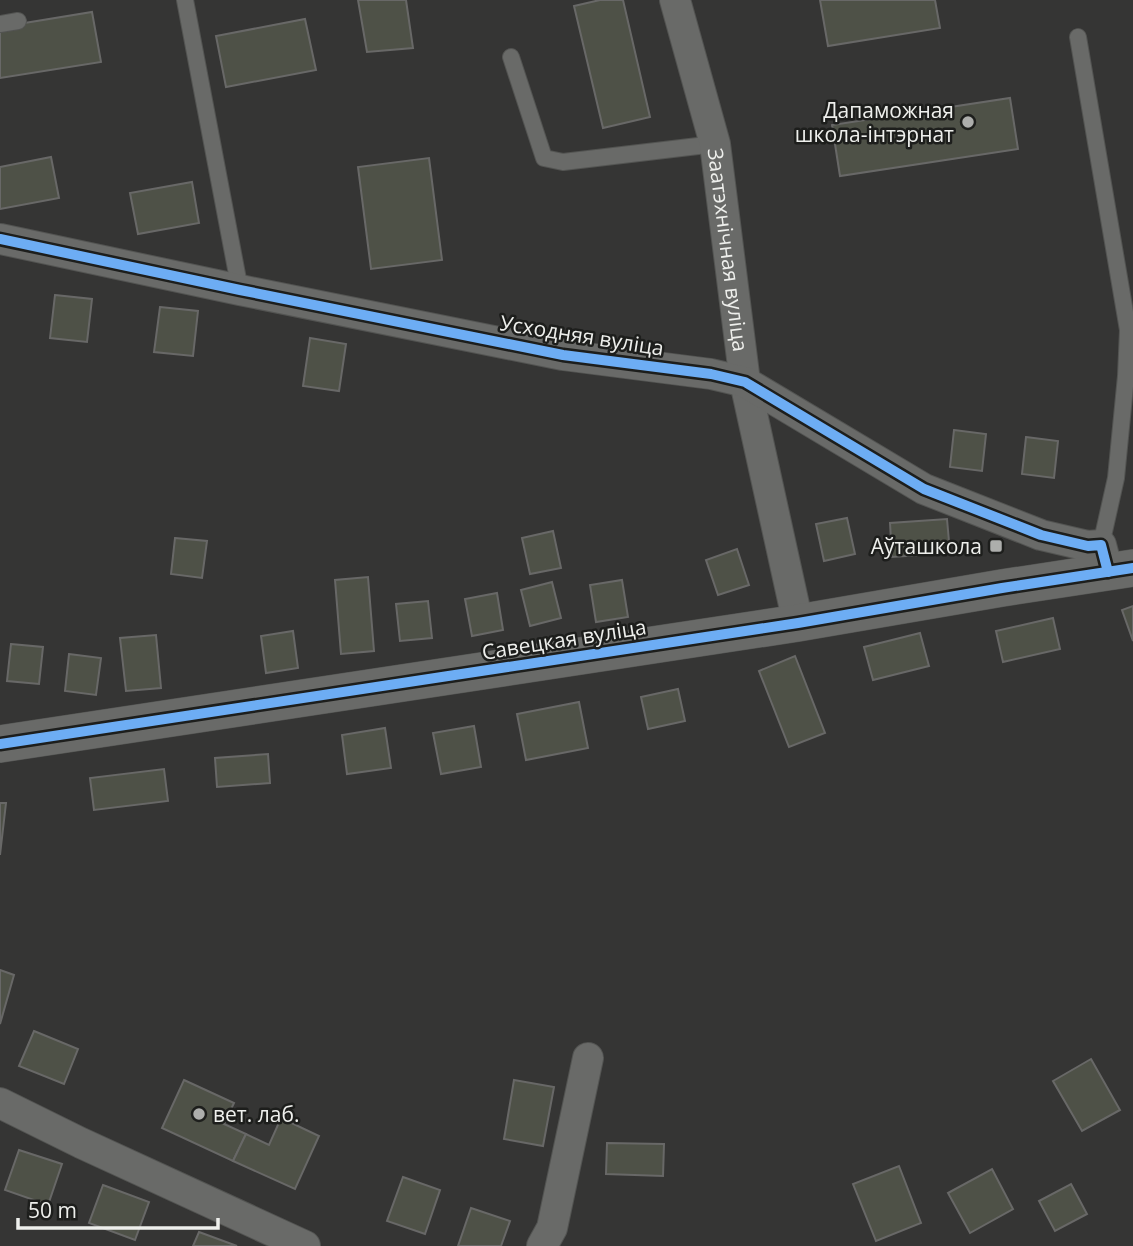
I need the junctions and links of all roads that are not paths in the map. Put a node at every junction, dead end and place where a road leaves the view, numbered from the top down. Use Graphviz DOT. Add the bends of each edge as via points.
graph roads {
  1 [pos="185,0"];
  2 [pos="675,0"];
  3 [pos="18,21"];
  4 [pos="0,24"];
  5 [pos="1078,37"];
  6 [pos="511,57"];
  7 [pos="715,144"];
  8 [pos="0,239"];
  9 [pos="240,290"];
  10 [pos="745,382"];
  11 [pos="1114,562"];
  12 [pos="798,623"];
  13 [pos="0,744"];
  14 [pos="588,1058"];
  15 [pos="0,1103"];
  16 [pos="304,1246"];
  17 [pos="542,1246"];
  1 -- 9 [label="lane"];
  2 -- 7 [label="street, Заатэхнічная вуліца"];
  3 -- 4 [label="lane"];
  5 -- 11 [label="lane" via="1128,330"];
  6 -- 7 [label="lane" via="544,158 564,162"];
  7 -- 10 [label="street, Заатэхнічная вуліца"];
  8 -- 9 [label="street, Усходняя вуліца"];
  9 -- 10 [label="street, Усходняя вуліца" via="563,355"];
  10 -- 11 [label="street, Усходняя вуліца" via="924,489 1041,535 1088,546"];
  10 -- 12 [label="street, Заатэхнічная вуліца"];
  11 -- 12 [label="street, Савецкая вуліца" via="1002,588"];
  12 -- 13 [label="street, Савецкая вуліца"];
  14 -- 17 [label="street" via="552,1228"];
  15 -- 16 [label="street"];
}
